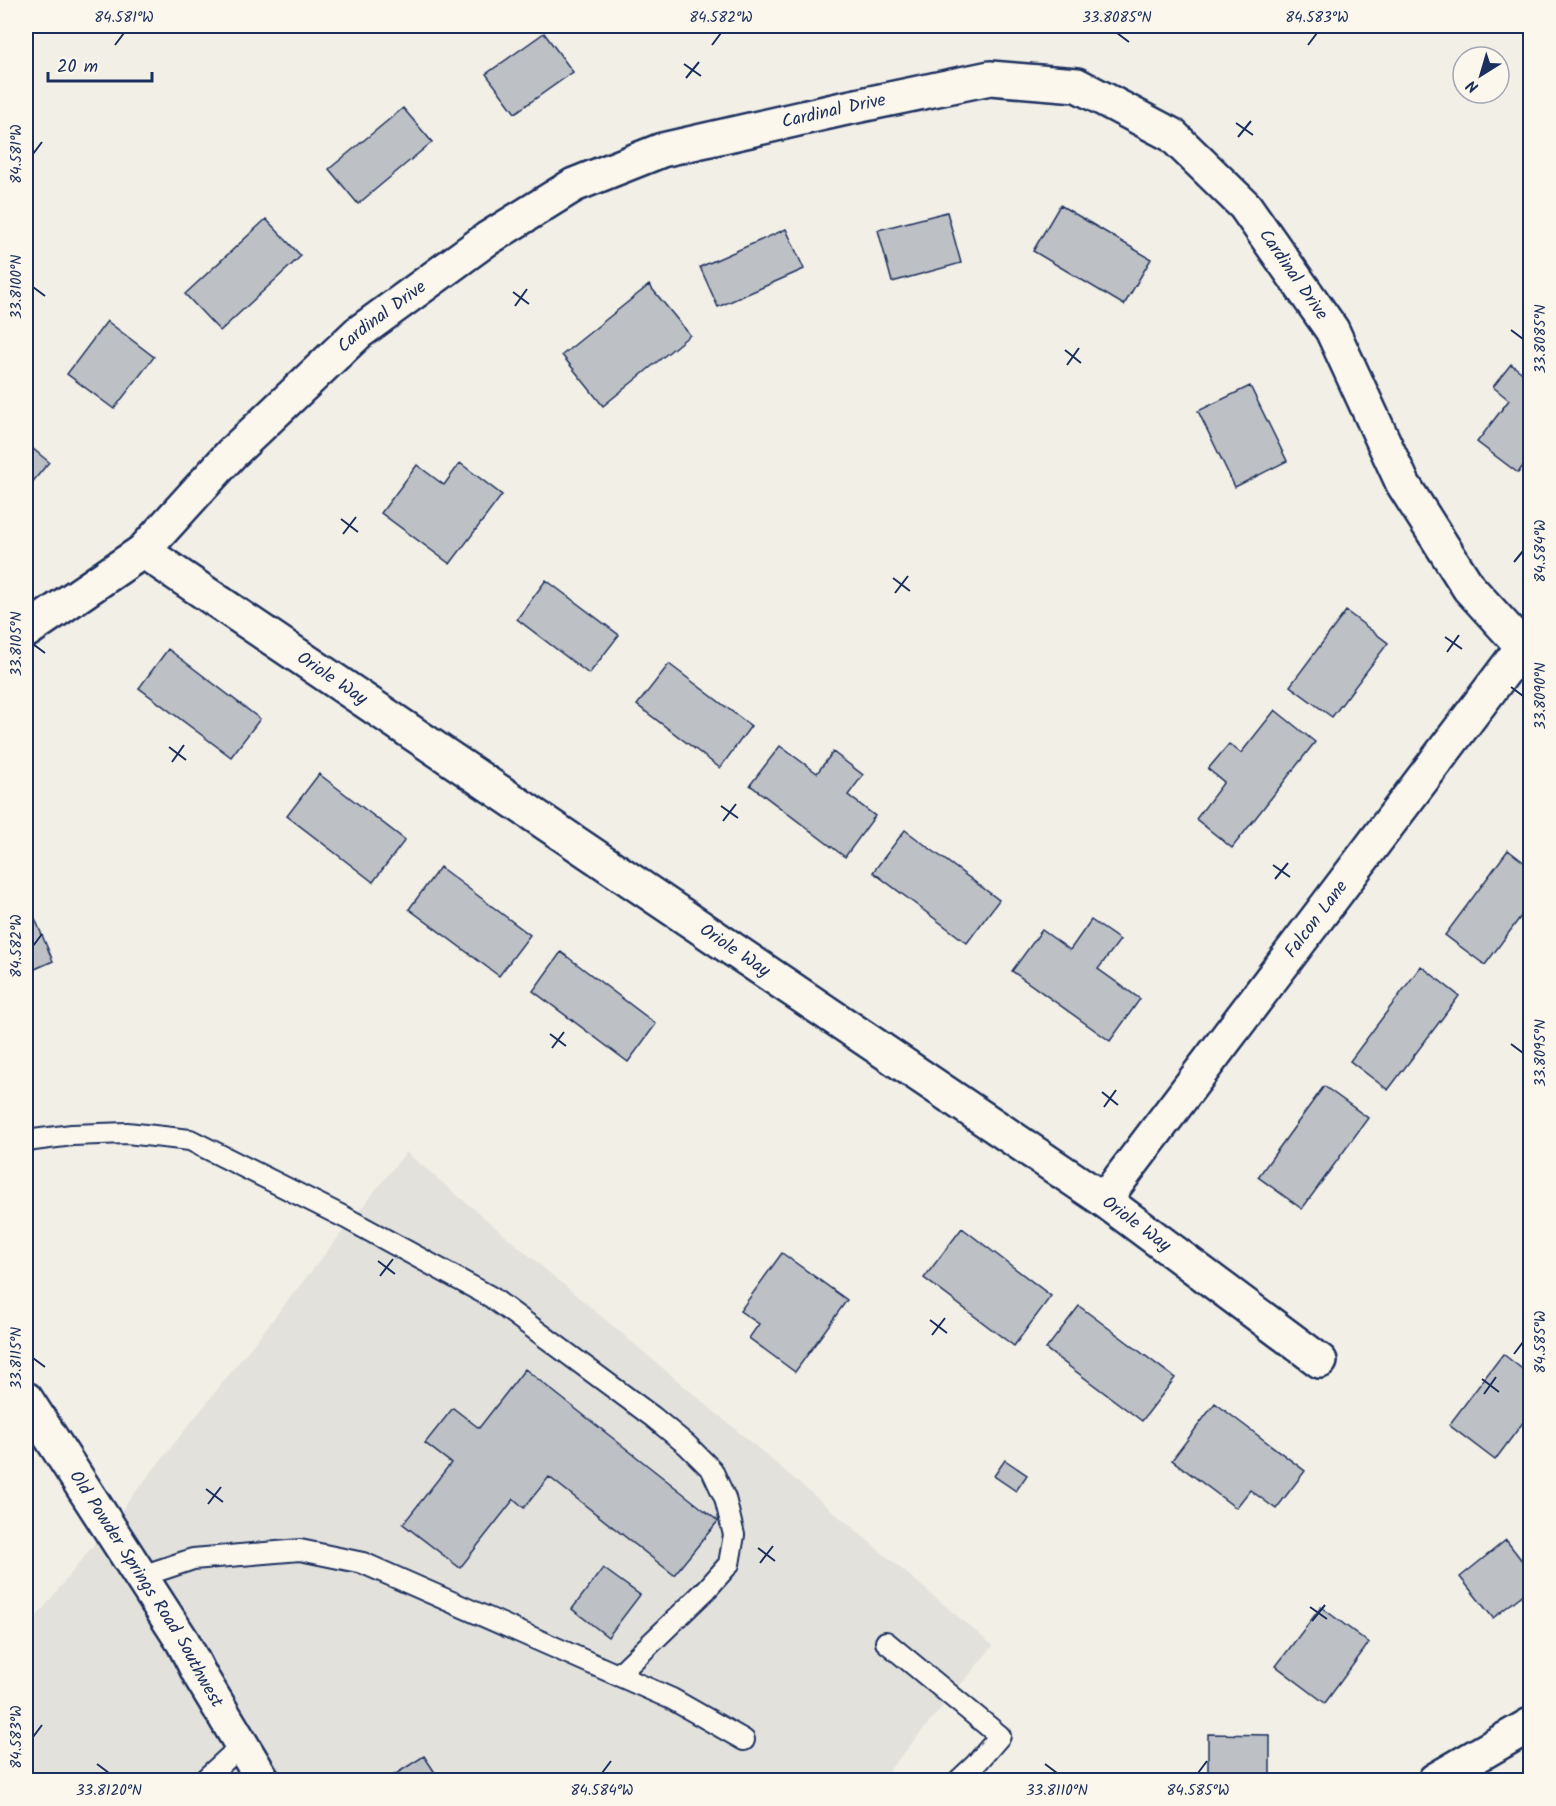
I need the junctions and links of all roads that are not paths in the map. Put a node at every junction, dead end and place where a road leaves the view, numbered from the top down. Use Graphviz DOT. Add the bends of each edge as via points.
graph roads {
  1 [pos="143,551"];
  2 [pos="26,631"];
  3 [pos="1527,642"];
  4 [pos="26,1142"];
  5 [pos="1104,1200"];
  6 [pos="1320,1361"];
  7 [pos="30,1419"];
  8 [pos="142,1576"];
  9 [pos="886,1642"];
  10 [pos="619,1674"];
  11 [pos="1530,1725"];
  12 [pos="744,1740"];
  13 [pos="242,1745"];
  14 [pos="204,1780"];
  15 [pos="263,1780"];
  16 [pos="959,1780"];
  17 [pos="1435,1780"];
  1 -- 2 [label="street, Cardinal Drive"];
  1 -- 3 [label="street, Cardinal Drive" via="231,454 358,333 487,239 574,185 662,150 990,78 1077,85 1172,135 1245,206 1332,330 1403,484 1469,588"];
  1 -- 5 [label="street, Oriole Way"];
  3 -- 5 [label="street, Falcon Lane"];
  4 -- 10 [label="lane" via="127,1133 190,1140 491,1297 687,1445 712,1470 725,1498 734,1535 729,1564"];
  5 -- 6 [label="street, Oriole Way"];
  7 -- 8 [label="street, Old Powder Springs Road Southwest"];
  8 -- 10 [label="lane" via="194,1559 300,1550 363,1563"];
  8 -- 13 [label="street, Old Powder Springs Road Southwest"];
  9 -- 16 [label="lane" via="1000,1736"];
  10 -- 12 [label="lane"];
  11 -- 17 [label="street"];
  13 -- 14 [label="lane"];
  13 -- 15 [label="street, Old Powder Springs Road Southwest"];
}
